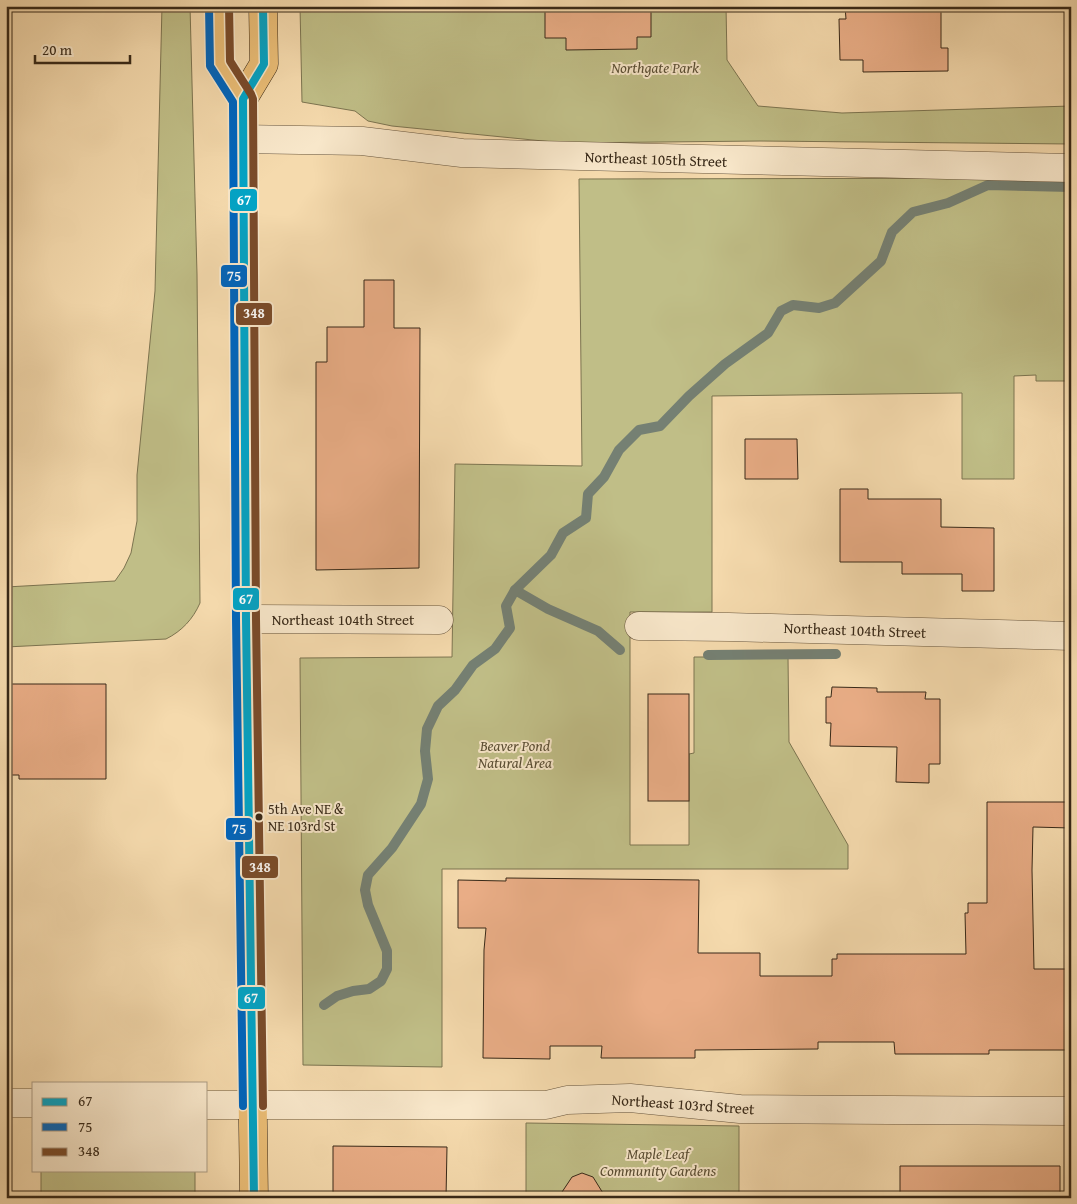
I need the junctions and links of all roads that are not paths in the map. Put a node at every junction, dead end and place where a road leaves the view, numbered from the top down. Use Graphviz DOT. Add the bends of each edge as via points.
graph roads {
  1 [pos="219,6"];
  2 [pos="263,6"];
  3 [pos="243,99"];
  4 [pos="243,139"];
  5 [pos="1071,168"];
  6 [pos="246,619"];
  7 [pos="439,620"];
  8 [pos="639,626"];
  9 [pos="1071,636"];
  10 [pos="6,1102"];
  11 [pos="32,1102"];
  12 [pos="208,1105"];
  13 [pos="253,1106"];
  14 [pos="1071,1111"];
  15 [pos="254,1198"];
  1 -- 3 [label="main road" via="220,64"];
  2 -- 3 [label="main road" via="264,64"];
  3 -- 4 [label="main road"];
  4 -- 5 [label="street, Northeast 105th Street" via="362,141 462,153"];
  4 -- 6 [label="main road"];
  6 -- 7 [label="street, Northeast 104th Street"];
  6 -- 13 [label="main road"];
  8 -- 9 [label="street, Northeast 104th Street"];
  10 -- 11 [label="street"];
  12 -- 13 [label="street, Northeast 103rd Street"];
  13 -- 14 [label="street, Northeast 103rd Street" via="546,1105 567,1100 630,1098 740,1109"];
  13 -- 15 [label="main road"];
}
